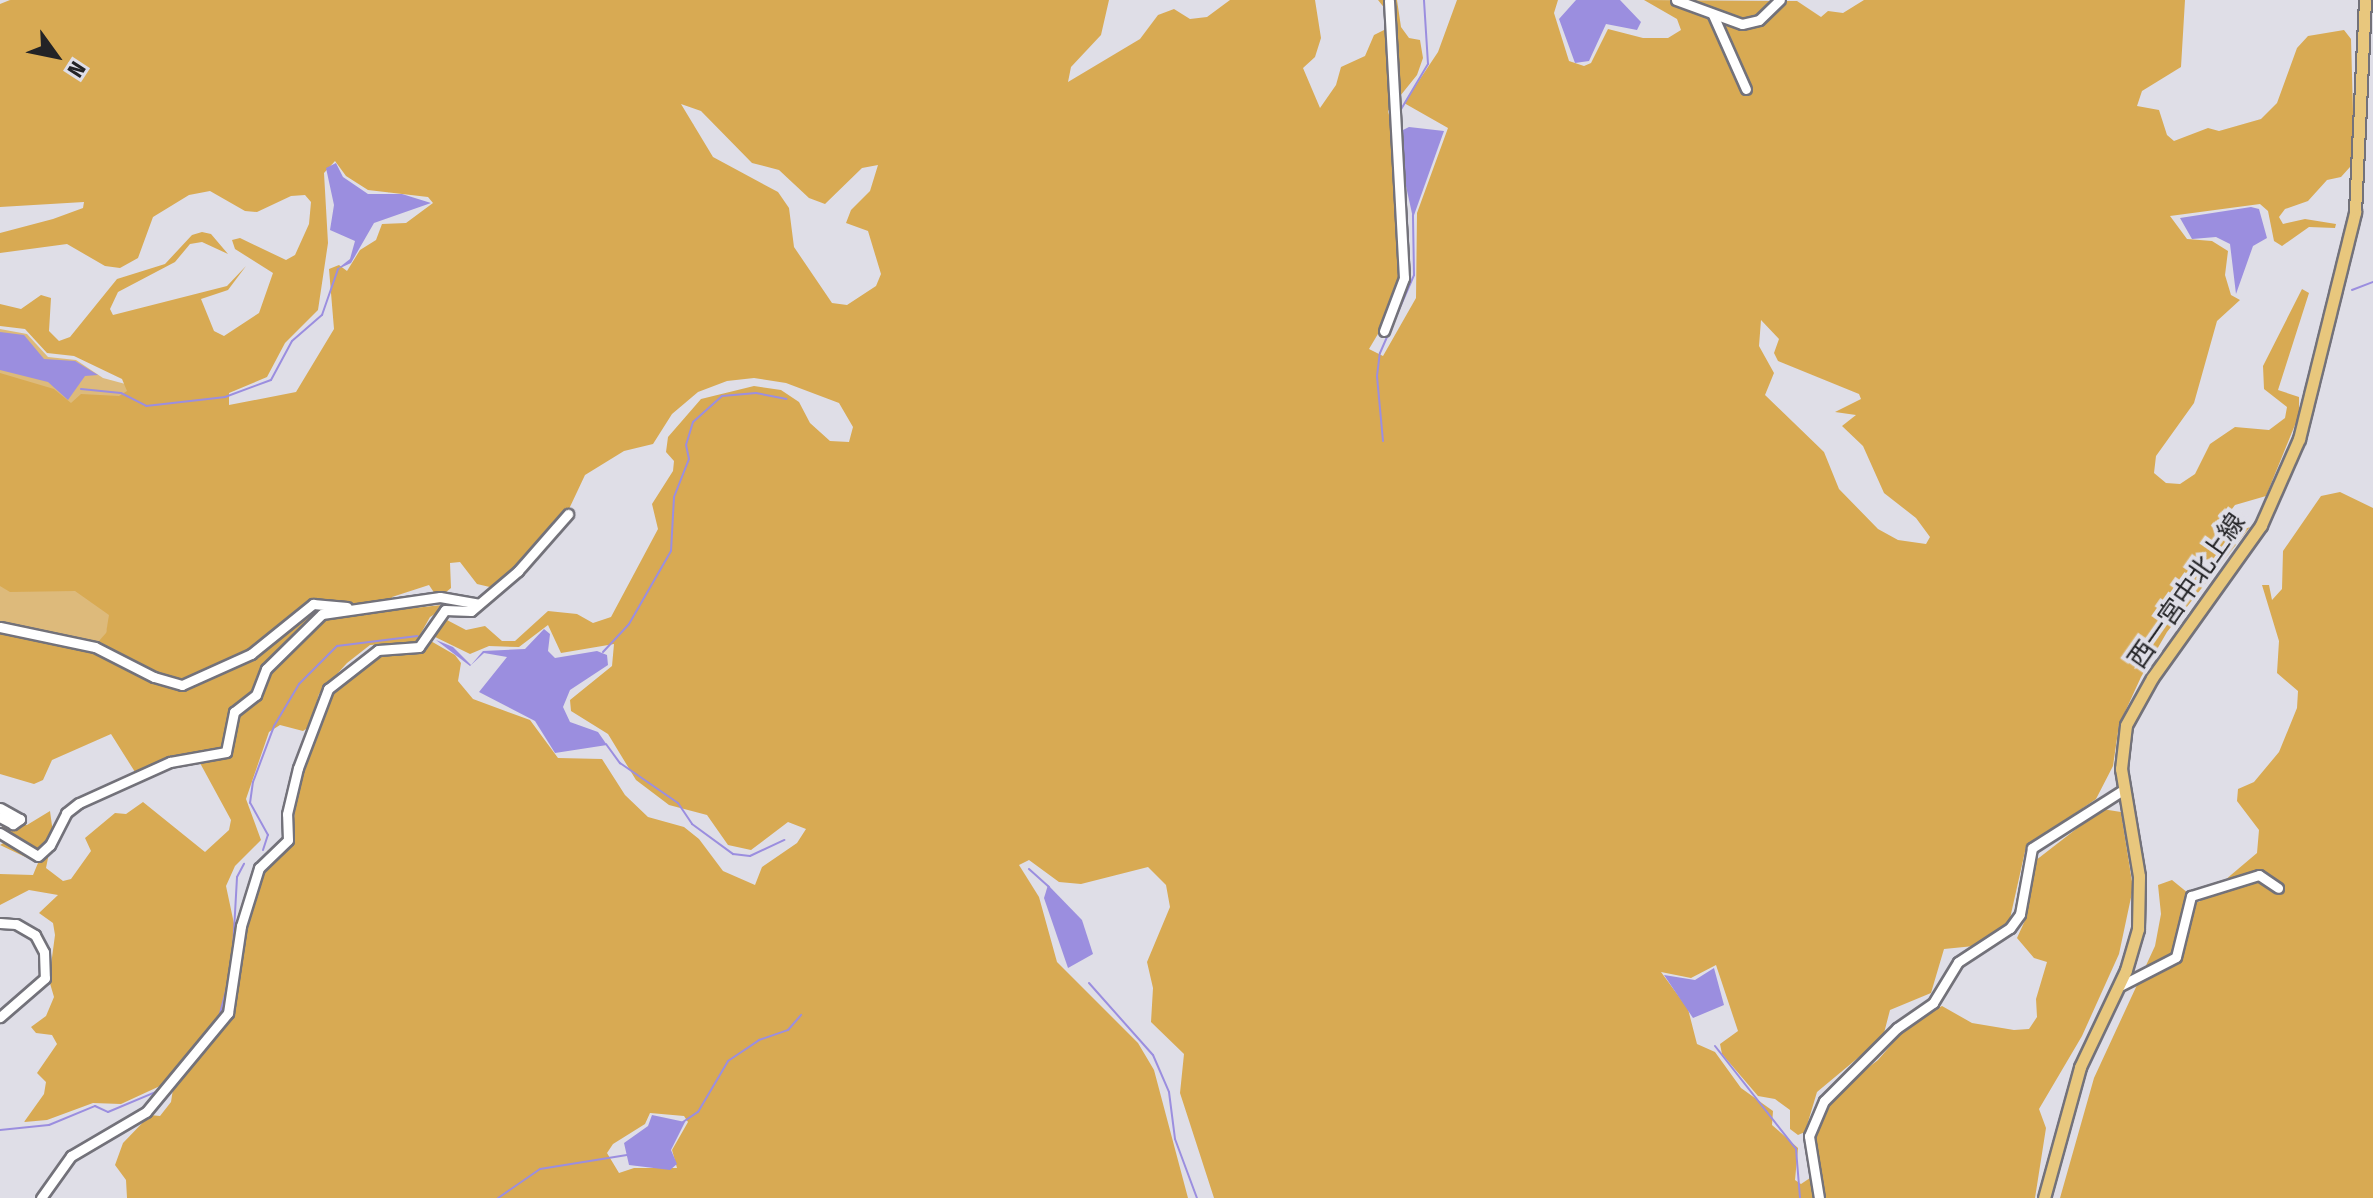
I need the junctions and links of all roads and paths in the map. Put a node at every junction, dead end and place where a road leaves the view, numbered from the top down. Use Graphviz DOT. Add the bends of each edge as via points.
graph roads {
  1 [pos="1389,0"];
  2 [pos="1676,0"];
  3 [pos="1780,0"];
  4 [pos="2365,0"];
  5 [pos="1713,15"];
  6 [pos="1746,89"];
  7 [pos="1384,331"];
  8 [pos="568,514"];
  9 [pos="478,604"];
  10 [pos="397,606"];
  11 [pos="0,627"];
  12 [pos="2123,790"];
  13 [pos="0,808"];
  14 [pos="0,817"];
  15 [pos="0,833"];
  16 [pos="2278,888"];
  17 [pos="0,923"];
  18 [pos="2118,987"];
  19 [pos="0,1017"];
  20 [pos="41,1198"];
  21 [pos="1819,1198"];
  22 [pos="2044,1198"];
  1 -- 7 [label="street" via="1404,278"];
  2 -- 5 [label="street"];
  3 -- 5 [label="street" via="1748,24"];
  4 -- 12 [label="main road, 西一宮中北上線" via="2355,212 2292,463 2261,525 2136,704 2121,747"];
  5 -- 6 [label="street"];
  8 -- 9 [label="street" via="518,571"];
  9 -- 10 [label="street" via="440,597"];
  9 -- 20 [label="street" via="471,611 445,610 419,647 378,650 328,689 298,768 287,814 288,840 259,868 241,926 228,1013 146,1112 63,1163"];
  10 -- 11 [label="street" via="313,604 251,654 182,685 95,647"];
  10 -- 15 [label="street" via="331,612 314,620 266,669 256,695 234,712 232,741 222,755 170,762 70,807 38,856"];
  12 -- 18 [label="main road, 西一宮中北上線" via="2140,902 2133,951"];
  12 -- 21 [label="street" via="2032,848 2020,914 2010,928 1958,962 1933,1003 1897,1028 1824,1101 1809,1136"];
  13 -- 14 [label="street" via="20,819 13,824"];
  16 -- 18 [label="street" via="2259,875 2191,896 2176,957"];
  17 -- 19 [label="street" via="16,924 35,935 45,958 45,978"];
  18 -- 22 [label="main road, 西一宮中北上線" via="2080,1067"];
}
